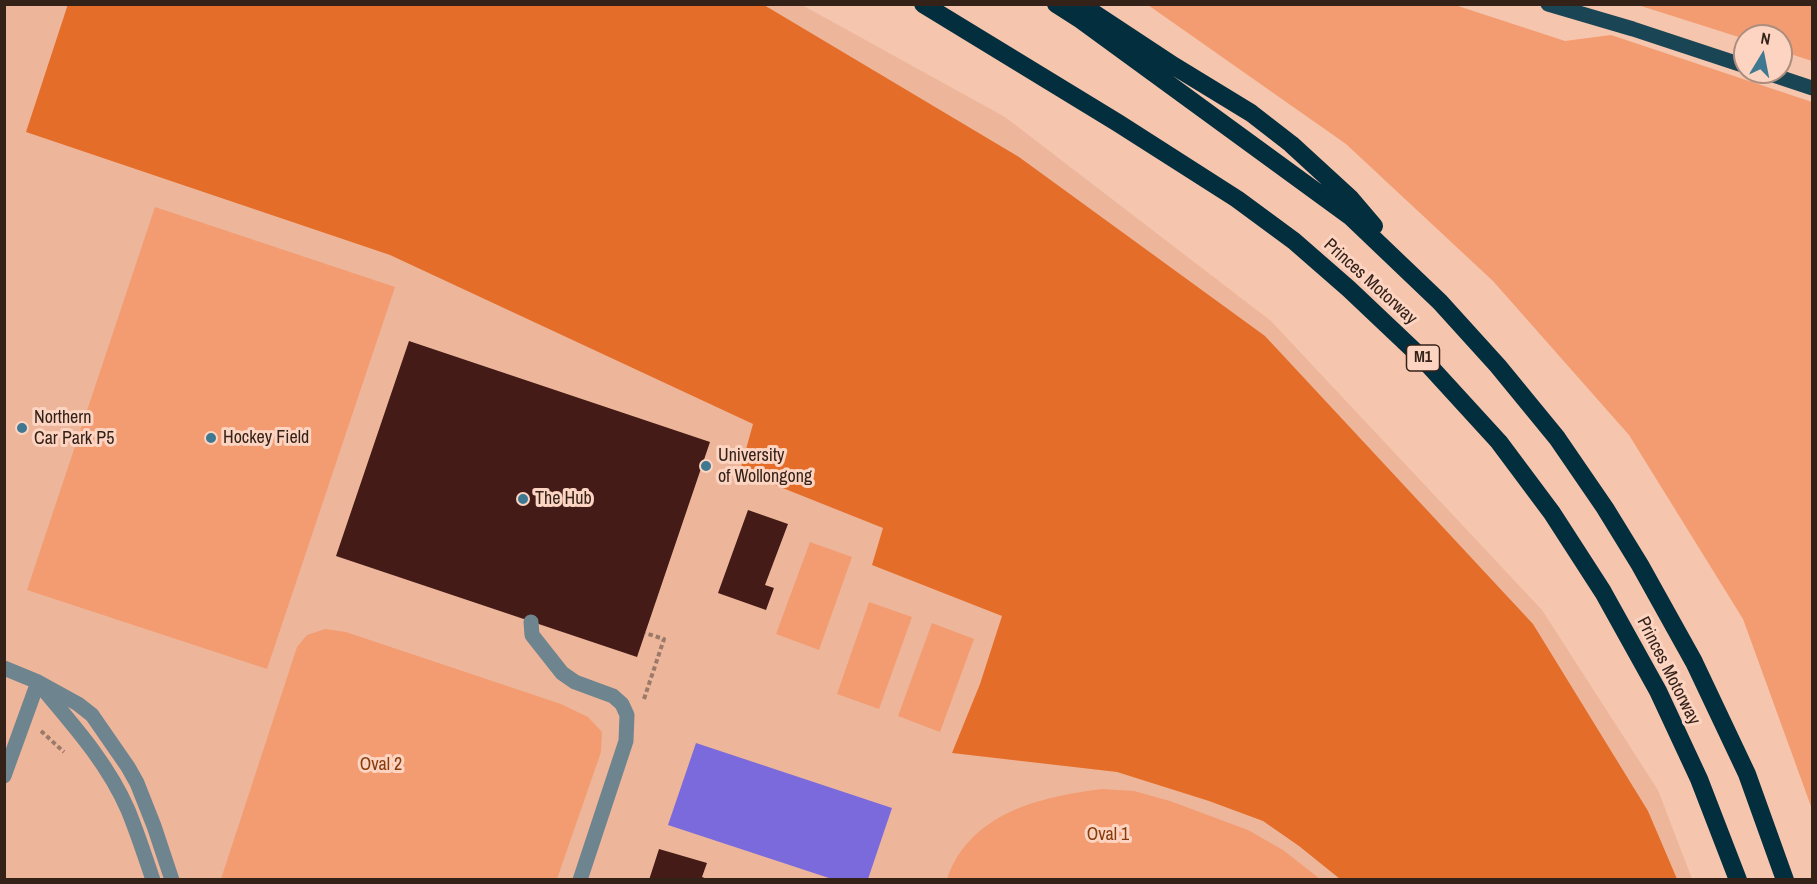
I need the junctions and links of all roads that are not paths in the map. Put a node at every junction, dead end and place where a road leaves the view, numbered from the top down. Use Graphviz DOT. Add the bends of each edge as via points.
graph roads {
  1 [pos="923,4"];
  2 [pos="1056,4"];
  3 [pos="1080,4"];
  4 [pos="1548,4"];
  5 [pos="1576,4"];
  6 [pos="1633,28"];
  7 [pos="1733,62"];
  8 [pos="1793,82"];
  9 [pos="1812,88"];
  10 [pos="1440,302"];
  11 [pos="531,622"];
  12 [pos="4,668"];
  13 [pos="38,682"];
  14 [pos="4,776"];
  15 [pos="153,879"];
  16 [pos="172,879"];
  17 [pos="580,879"];
  18 [pos="1738,879"];
  19 [pos="1785,879"];
  1 -- 18 [label="highway, Princes Motorway / M1" via="1237,199 1294,241 1424,360 1499,442 1552,513 1603,592 1658,691 1699,779"];
  2 -- 10 [label="highway, Princes Motorway" via="1351,218"];
  3 -- 10 [label="highway" via="1251,113 1291,144 1351,199"];
  4 -- 6 [label="main road"];
  5 -- 6 [label="main road"];
  6 -- 7 [label="main road"];
  8 -- 9 [label="main road"];
  10 -- 19 [label="highway, Princes Motorway" via="1557,438 1640,565 1694,662 1747,774"];
  11 -- 17 [label="street" via="532,635 562,673 613,696 627,716 626,741"];
  12 -- 13 [label="street"];
  13 -- 14 [label="street"];
  13 -- 15 [label="street" via="83,735 113,782"];
  13 -- 16 [label="street" via="92,716 128,767"];
}
